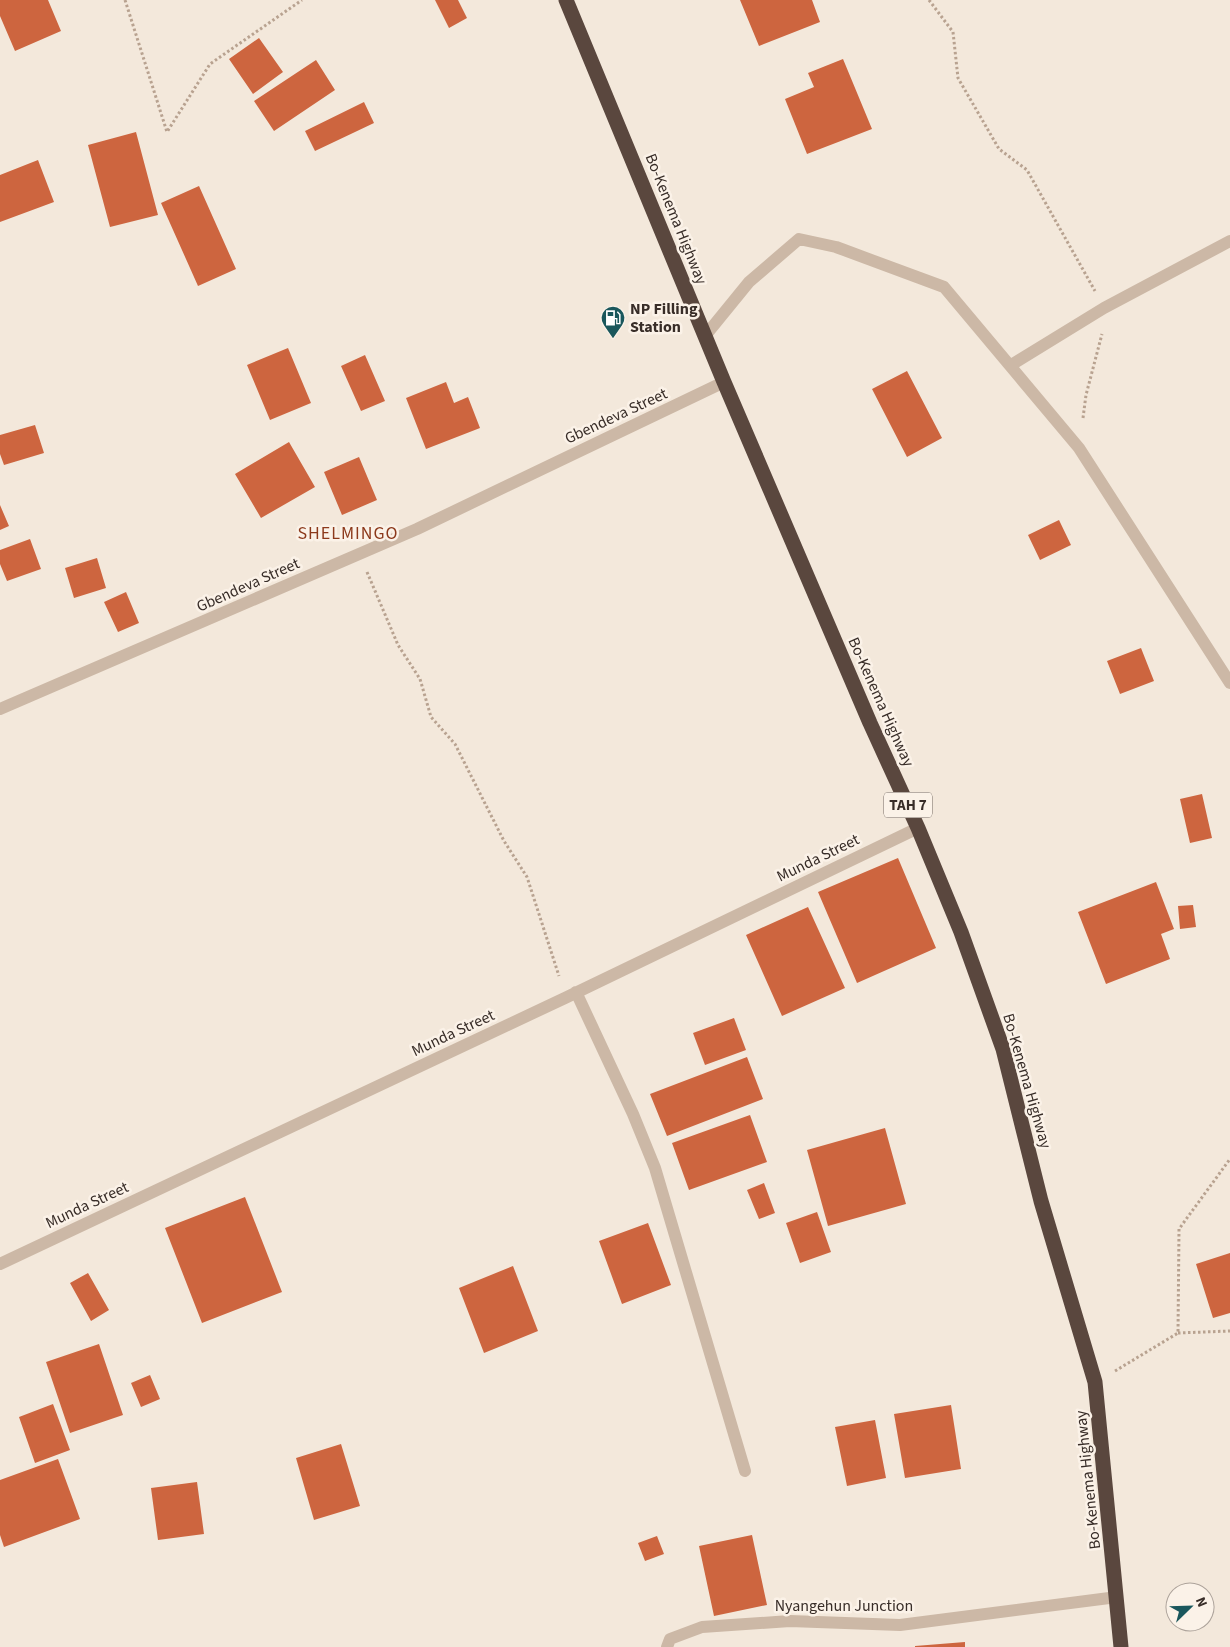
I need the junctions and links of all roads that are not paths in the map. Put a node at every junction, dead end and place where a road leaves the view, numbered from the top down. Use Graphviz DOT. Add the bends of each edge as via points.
graph roads {
  1 [pos="566,0"];
  2 [pos="1230,241"];
  3 [pos="705,336"];
  4 [pos="1011,365"];
  5 [pos="724,382"];
  6 [pos="1230,683"];
  7 [pos="0,709"];
  8 [pos="918,828"];
  9 [pos="570,995"];
  10 [pos="0,1264"];
  11 [pos="746,1471"];
  12 [pos="1117,1597"];
  13 [pos="667,1647"];
  14 [pos="1121,1647"];
  1 -- 3 [label="highway, Bo-Kenema Highway / TAH 7"];
  2 -- 4 [label="street" via="1104,308"];
  3 -- 4 [label="street" via="749,282 799,239 836,247 944,287"];
  3 -- 5 [label="highway, Bo-Kenema Highway / TAH 7"];
  4 -- 6 [label="street" via="1079,448"];
  5 -- 7 [label="street, Gbendeva Street" via="417,529"];
  5 -- 8 [label="highway, Bo-Kenema Highway / TAH 7"];
  8 -- 9 [label="street, Munda Street"];
  8 -- 12 [label="highway, Bo-Kenema Highway / TAH 7" via="961,932 1003,1049 1042,1201 1096,1382"];
  9 -- 10 [label="street, Munda Street"];
  9 -- 11 [label="street" via="633,1114 655,1168"];
  12 -- 13 [label="street, Nyangehun Junction" via="900,1624 790,1621 702,1627 670,1639"];
  12 -- 14 [label="highway, Bo-Kenema Highway / TAH 7"];
}
